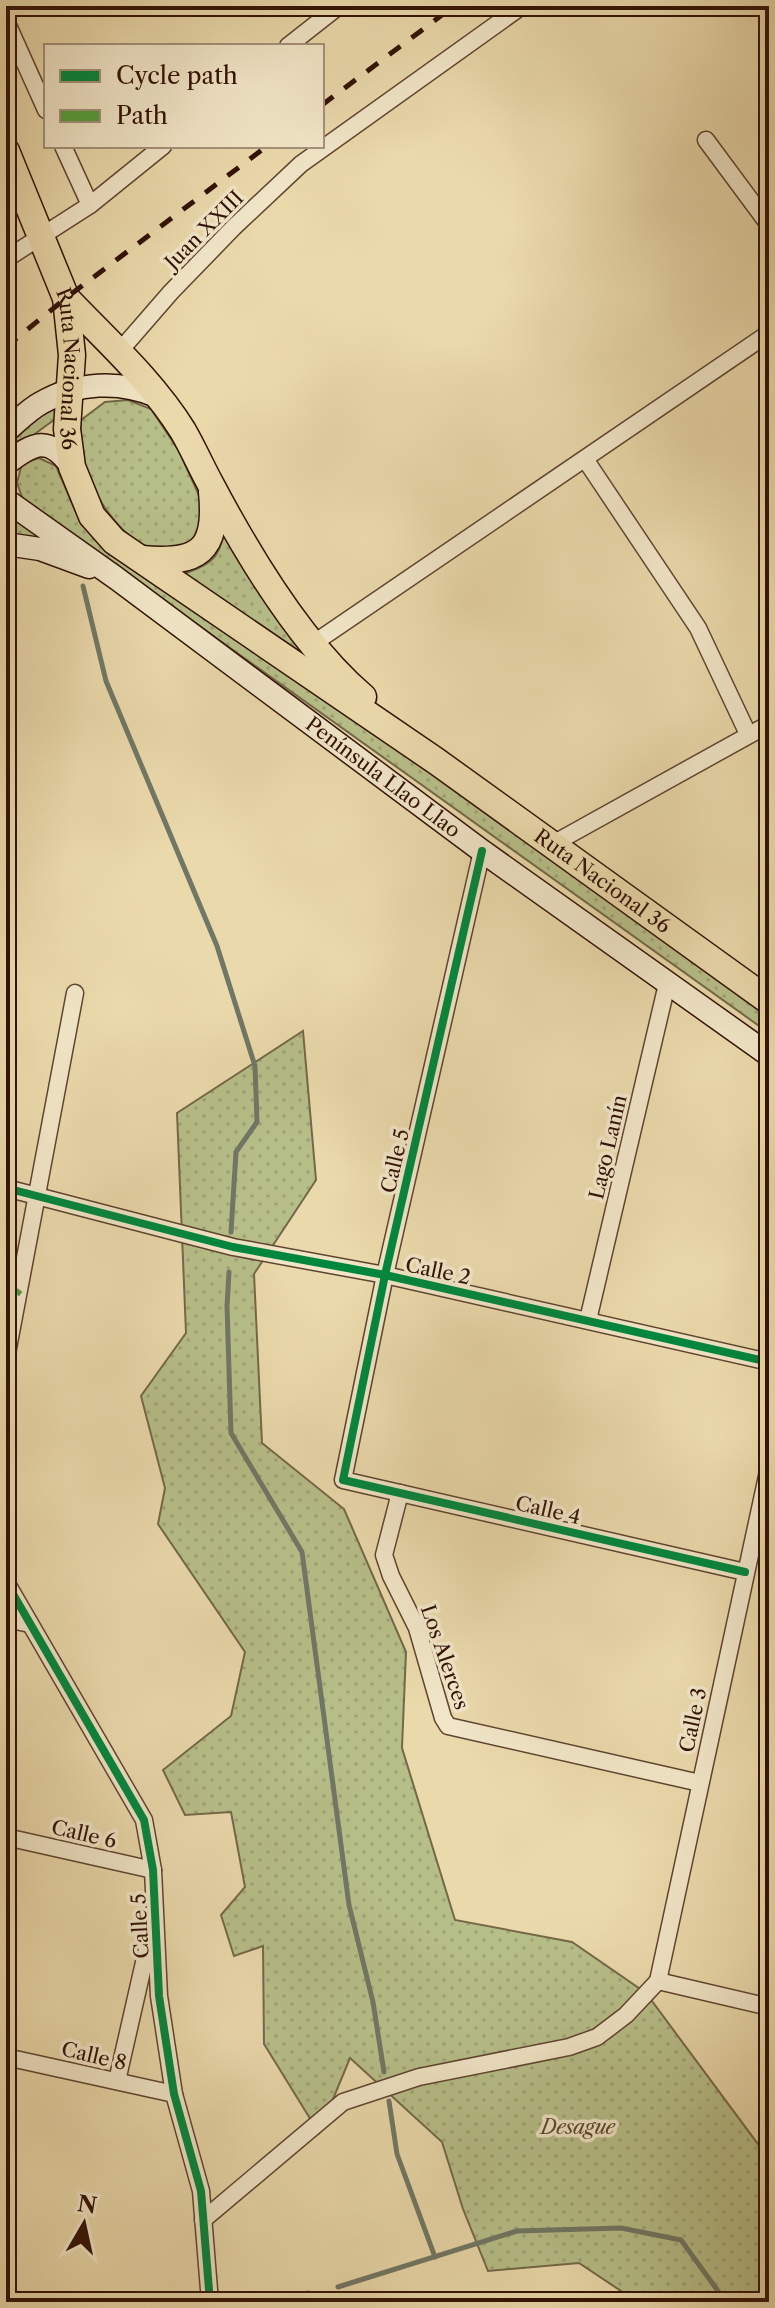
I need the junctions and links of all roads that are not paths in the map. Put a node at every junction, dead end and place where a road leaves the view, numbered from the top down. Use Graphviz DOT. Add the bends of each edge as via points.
graph roads {
  1 [pos="339,6"];
  2 [pos="522,6"];
  3 [pos="6,21"];
  4 [pos="291,44"];
  5 [pos="44,106"];
  6 [pos="706,140"];
  7 [pos="64,148"];
  8 [pos="161,148"];
  9 [pos="323,148"];
  10 [pos="324,148"];
  11 [pos="6,151"];
  12 [pos="90,205"];
  13 [pos="769,225"];
  14 [pos="40,237"];
  15 [pos="6,259"];
  16 [pos="66,298"];
  17 [pos="769,333"];
  18 [pos="118,353"];
  19 [pos="68,391"];
  20 [pos="157,396"];
  21 [pos="6,431"];
  22 [pos="585,459"];
  23 [pos="6,464"];
  24 [pos="72,467"];
  25 [pos="212,487"];
  26 [pos="6,500"];
  27 [pos="6,544"];
  28 [pos="142,559"];
  29 [pos="116,578"];
  30 [pos="314,643"];
  31 [pos="769,724"];
  32 [pos="748,734"];
  33 [pos="436,761"];
  34 [pos="551,845"];
  35 [pos="482,851"];
  36 [pos="667,984"];
  37 [pos="75,993"];
  38 [pos="769,1001"];
  39 [pos="769,1055"];
  40 [pos="6,1188"];
  41 [pos="37,1196"];
  42 [pos="385,1275"];
  43 [pos="588,1320"];
  44 [pos="6,1359"];
  45 [pos="769,1362"];
  46 [pos="769,1467"];
  47 [pos="343,1480"];
  48 [pos="400,1493"];
  49 [pos="745,1572"];
  50 [pos="6,1582"];
  51 [pos="6,1619"];
  52 [pos="30,1624"];
  53 [pos="700,1783"];
  54 [pos="6,1837"];
  55 [pos="153,1870"];
  56 [pos="155,1915"];
  57 [pos="658,1981"];
  58 [pos="769,2007"];
  59 [pos="6,2057"];
  60 [pos="117,2081"];
  61 [pos="174,2094"];
  62 [pos="203,2220"];
  63 [pos="210,2302"];
  1 -- 4 [label="street"];
  2 -- 10 [label="street, Juan XXIII"];
  3 -- 5 [label="street"];
  6 -- 13 [label="street"];
  7 -- 12 [label="street"];
  8 -- 12 [label="street"];
  9 -- 18 [label="street, Juan XXIII" via="171,292"];
  11 -- 14 [label="highway"];
  12 -- 14 [label="street"];
  14 -- 15 [label="street"];
  14 -- 16 [label="highway"];
  16 -- 18 [label="highway, Ruta Nacional 36"];
  16 -- 19 [label="highway, Ruta Nacional 36" via="72,355"];
  17 -- 22 [label="street"];
  18 -- 20 [label="highway, Ruta Nacional 36"];
  19 -- 20 [label="main road" via="123,386"];
  19 -- 21 [label="main road" via="40,404"];
  19 -- 24 [label="highway, Ruta Nacional 36"];
  20 -- 25 [label="highway, Ruta Nacional 36" via="183,430"];
  22 -- 30 [label="street"];
  22 -- 32 [label="street" via="698,628"];
  23 -- 24 [label="main road" via="39,445 61,452"];
  24 -- 28 [label="highway, Ruta Nacional 36" via="92,516 114,541"];
  25 -- 28 [label="highway" via="215,516 206,547 184,560"];
  25 -- 30 [label="highway, Ruta Nacional 36" via="270,586"];
  26 -- 29 [label="main road, Península Llao Llao"];
  27 -- 29 [label="main road, Península Llao Llao" via="40,549"];
  28 -- 33 [label="highway, Ruta Nacional 36"];
  29 -- 35 [label="main road, Península Llao Llao"];
  30 -- 33 [label="highway, Ruta Nacional 36" via="343,680"];
  31 -- 32 [label="street"];
  32 -- 34 [label="street"];
  33 -- 34 [label="highway, Ruta Nacional 36"];
  34 -- 38 [label="highway, Ruta Nacional 36"];
  35 -- 36 [label="main road, Península Llao Llao"];
  35 -- 42 [label="street, Calle 5"];
  36 -- 39 [label="main road, Península Llao Llao"];
  36 -- 43 [label="street, Lago Lanín"];
  37 -- 41 [label="street"];
  40 -- 41 [label="street, Calle 2"];
  41 -- 42 [label="street, Calle 2" via="233,1247"];
  41 -- 44 [label="street"];
  42 -- 43 [label="street, Calle 2"];
  42 -- 47 [label="street, Calle 5"];
  43 -- 45 [label="street, Calle 2"];
  46 -- 49 [label="street, Calle 3"];
  47 -- 48 [label="street, Calle 4"];
  48 -- 49 [label="street, Calle 4"];
  48 -- 53 [label="street, Los Alerces" via="384,1555 417,1628 448,1726"];
  49 -- 53 [label="street, Calle 3"];
  50 -- 52 [label="street, Calle 5"];
  51 -- 52 [label="street"];
  52 -- 55 [label="street, Calle 5" via="144,1820"];
  53 -- 57 [label="street, Calle 3"];
  54 -- 55 [label="street, Calle 6"];
  55 -- 56 [label="street, Calle 5"];
  56 -- 60 [label="street"];
  56 -- 61 [label="street, Calle 5" via="159,1996"];
  57 -- 58 [label="street"];
  57 -- 62 [label="street" via="597,2037 419,2077 343,2102"];
  59 -- 60 [label="street, Calle 8"];
  60 -- 61 [label="street, Calle 8"];
  61 -- 62 [label="street, Calle 5" via="201,2191"];
  62 -- 63 [label="street, Calle 5"];
}
